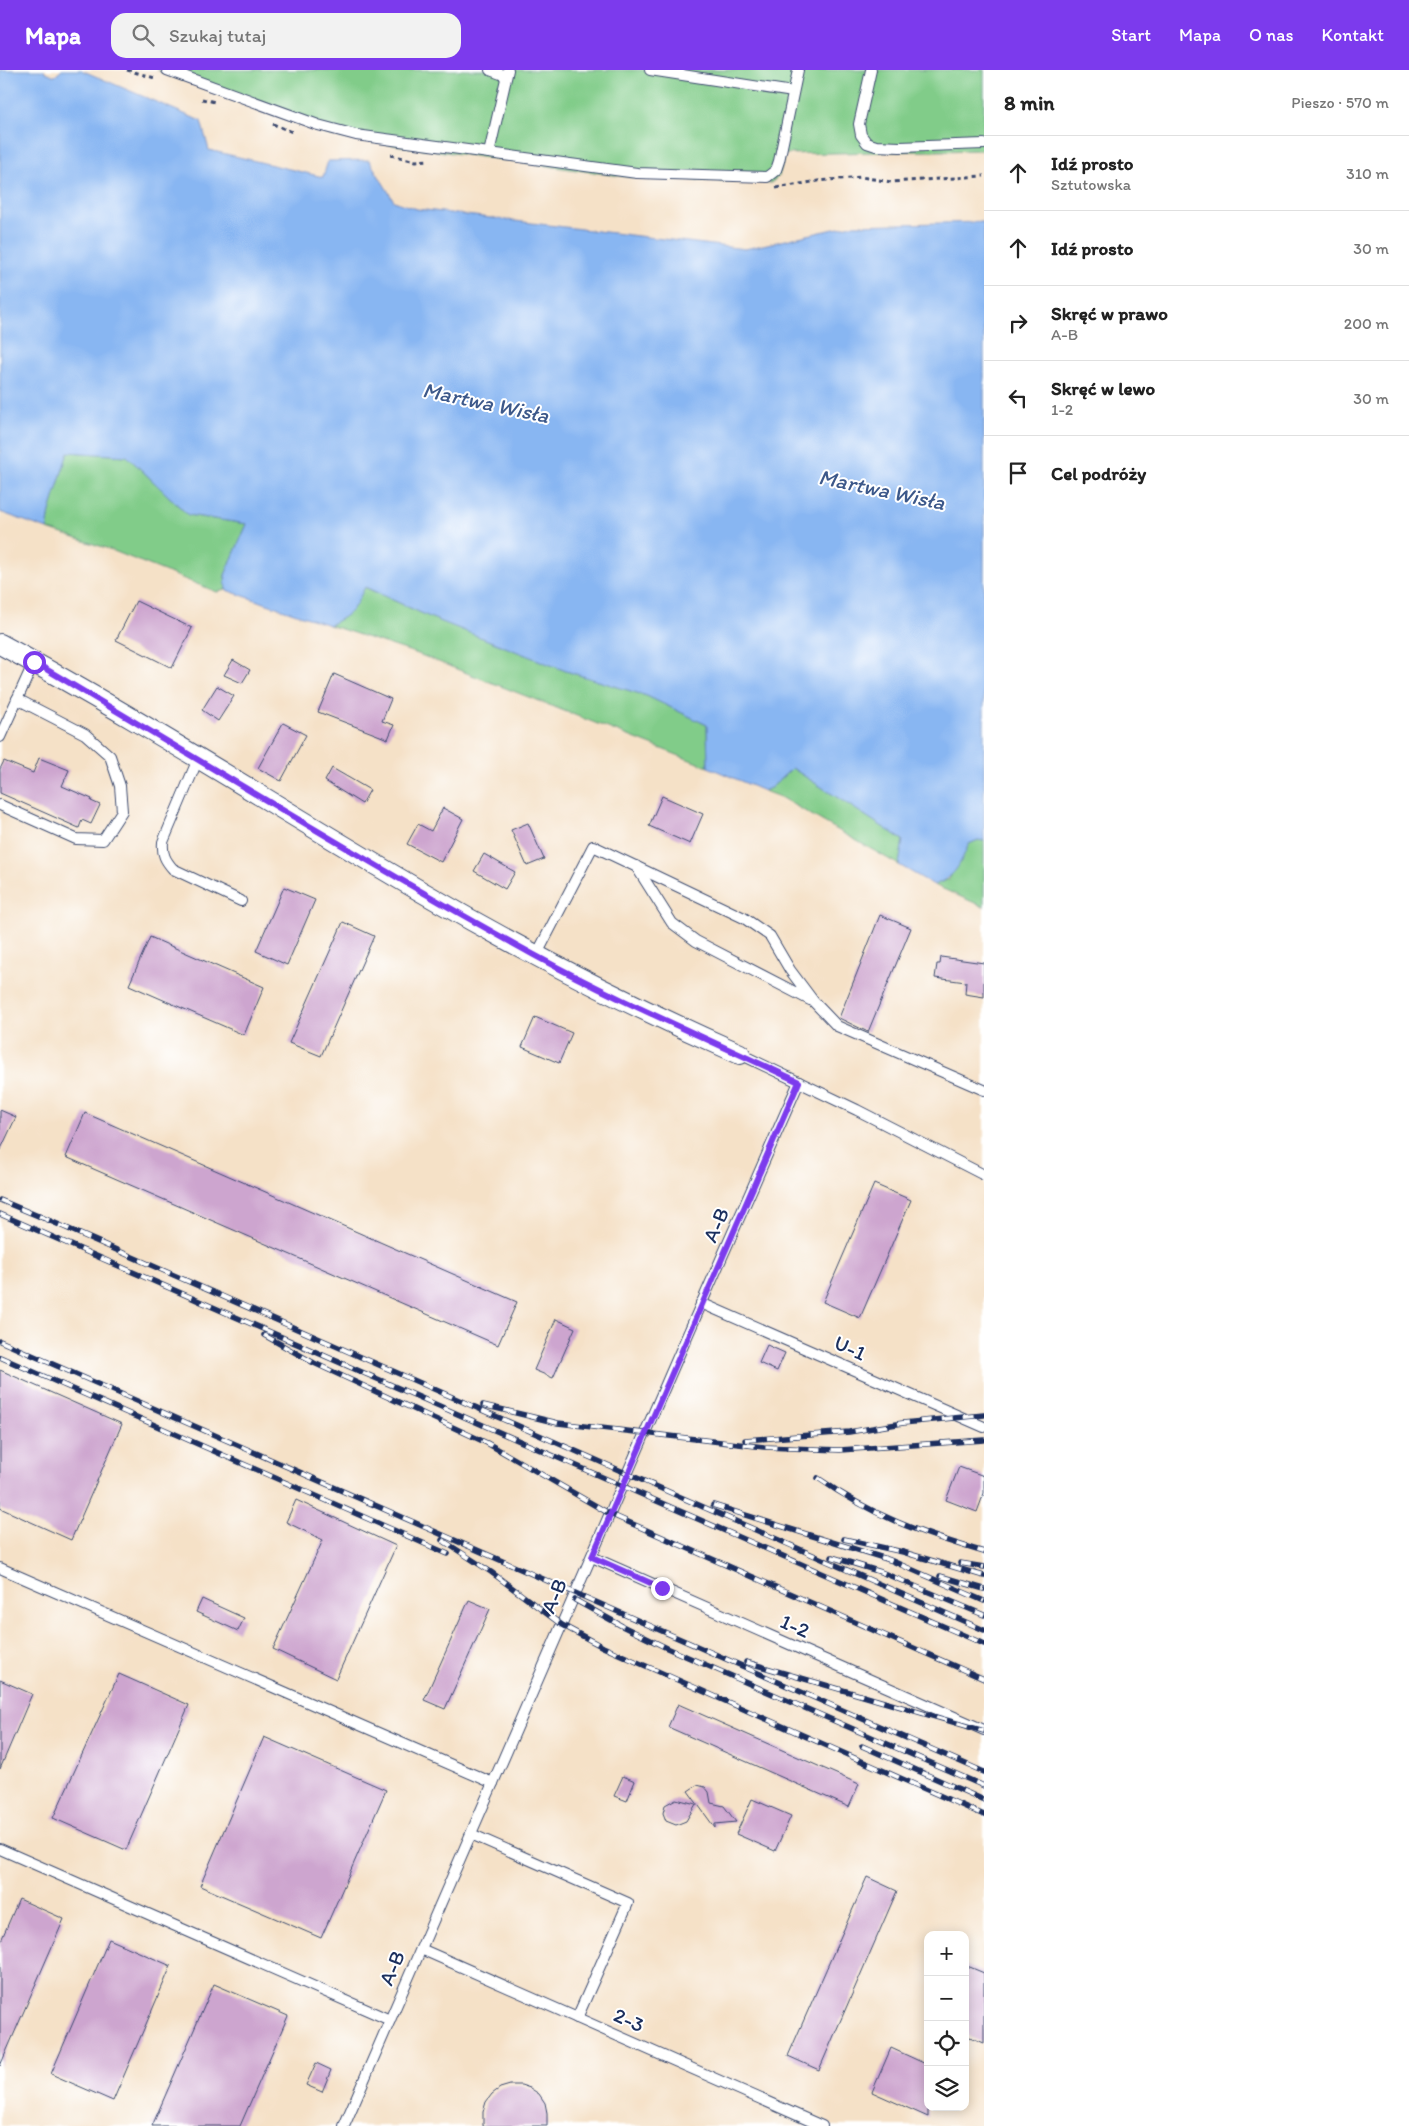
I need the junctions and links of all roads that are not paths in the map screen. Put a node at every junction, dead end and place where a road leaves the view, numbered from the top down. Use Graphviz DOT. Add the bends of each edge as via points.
graph roads {
  1 [pos="167,70"];
  2 [pos="490,70"];
  3 [pos="650,70"];
  4 [pos="798,70"];
  5 [pos="871,70"];
  6 [pos="507,73"];
  7 [pos="793,92"];
  8 [pos="984,144"];
  9 [pos="489,153"];
  10 [pos="0,644"];
  11 [pos="34,662"];
  12 [pos="17,699"];
  13 [pos="0,738"];
  14 [pos="198,759"];
  15 [pos="0,805"];
  16 [pos="636,866"];
  17 [pos="241,901"];
  18 [pos="536,956"];
  19 [pos="814,1002"];
  20 [pos="740,1054"];
  21 [pos="799,1082"];
  22 [pos="984,1090"];
  23 [pos="984,1175"];
  24 [pos="701,1303"];
  25 [pos="984,1427"];
  26 [pos="592,1557"];
  27 [pos="0,1568"];
  28 [pos="984,1730"];
  29 [pos="493,1783"];
  30 [pos="471,1834"];
  31 [pos="0,1849"];
  32 [pos="421,1949"];
  33 [pos="577,2018"];
  34 [pos="390,2020"];
  35 [pos="810,2123"];
  36 [pos="344,2126"];
  37 [pos="822,2126"];
  1 -- 9 [label="lane" via="334,130"];
  2 -- 6 [label="lane"];
  3 -- 7 [label="lane"];
  4 -- 7 [label="lane"];
  5 -- 8 [label="lane" via="859,124 867,143 900,147"];
  6 -- 9 [label="lane"];
  7 -- 9 [label="lane" via="779,161 776,170 767,177 637,173"];
  10 -- 11 [label="street"];
  11 -- 12 [label="lane"];
  11 -- 14 [label="street"];
  12 -- 13 [label="lane"];
  12 -- 15 [label="lane" via="85,734 110,756 120,786 122,811 103,840 76,839"];
  14 -- 17 [label="lane" via="163,842 162,853 173,869"];
  14 -- 18 [label="street"];
  16 -- 18 [label="lane" via="593,846"];
  16 -- 19 [label="lane" via="672,923 696,941"];
  16 -- 19 [label="lane" via="744,918 770,936"];
  18 -- 20 [label="street" via="636,1007"];
  19 -- 22 [label="lane" via="837,1026"];
  20 -- 21 [label="lane"];
  21 -- 23 [label="lane"];
  21 -- 24 [label="lane, A-B"];
  24 -- 25 [label="lane, U-1"];
  24 -- 26 [label="lane, A-B"];
  26 -- 28 [label="lane, 1-2"];
  26 -- 29 [label="lane, A-B"];
  27 -- 29 [label="lane"];
  29 -- 30 [label="lane, A-B"];
  30 -- 32 [label="lane, A-B"];
  30 -- 33 [label="lane" via="628,1903"];
  31 -- 34 [label="lane"];
  32 -- 33 [label="lane, 2-3"];
  32 -- 34 [label="lane, A-B"];
  33 -- 35 [label="lane, 2-3"];
  34 -- 36 [label="lane, A-B"];
  35 -- 37 [label="lane, 2-3"];
}
